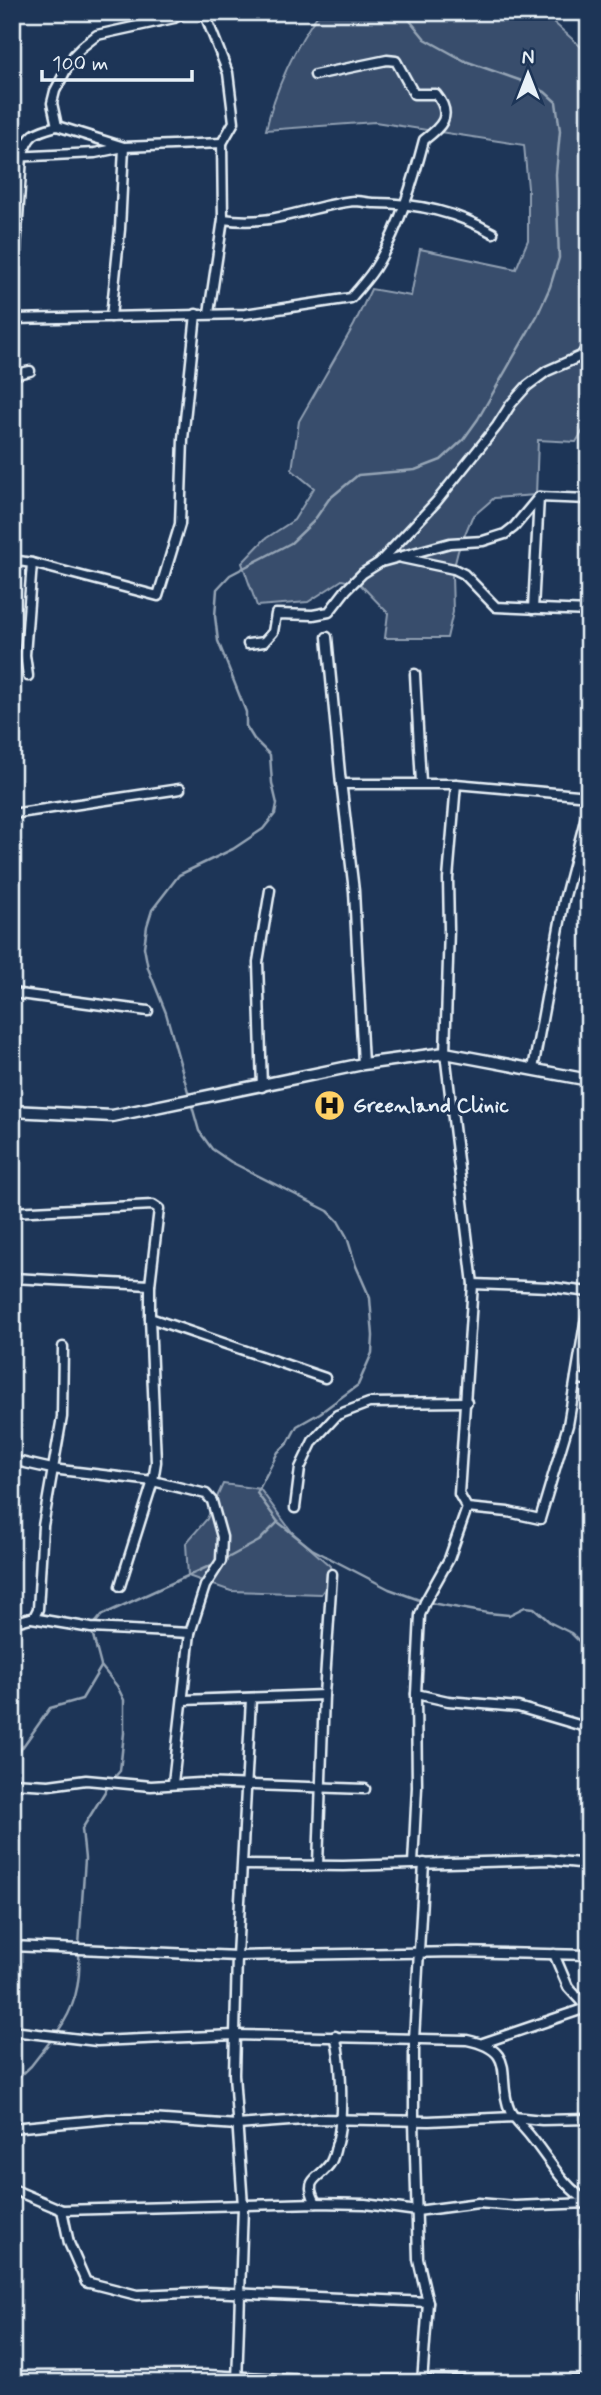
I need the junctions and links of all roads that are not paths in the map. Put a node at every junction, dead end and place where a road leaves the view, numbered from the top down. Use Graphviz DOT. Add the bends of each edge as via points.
graph roads {
  1 [pos="185,12"];
  2 [pos="204,12"];
  3 [pos="315,75"];
  4 [pos="57,126"];
  5 [pos="222,143"];
  6 [pos="124,147"];
  7 [pos="22,156"];
  8 [pos="12,157"];
  9 [pos="404,203"];
  10 [pos="223,219"];
  11 [pos="493,233"];
  12 [pos="12,311"];
  13 [pos="209,313"];
  14 [pos="196,314"];
  15 [pos="111,317"];
  16 [pos="12,319"];
  17 [pos="589,345"];
  18 [pos="581,356"];
  19 [pos="30,371"];
  20 [pos="589,371"];
  21 [pos="12,375"];
  22 [pos="539,497"];
  23 [pos="589,499"];
  24 [pos="396,557"];
  25 [pos="12,560"];
  26 [pos="32,563"];
  27 [pos="379,563"];
  28 [pos="533,609"];
  29 [pos="589,611"];
  30 [pos="327,637"];
  31 [pos="248,644"];
  32 [pos="415,674"];
  33 [pos="28,676"];
  34 [pos="340,731"];
  35 [pos="421,783"];
  36 [pos="341,784"];
  37 [pos="456,784"];
  38 [pos="180,789"];
  39 [pos="589,796"];
  40 [pos="589,805"];
  41 [pos="12,814"];
  42 [pos="270,890"];
  43 [pos="12,993"];
  44 [pos="148,1011"];
  45 [pos="445,1053"];
  46 [pos="363,1064"];
  47 [pos="533,1069"];
  48 [pos="589,1080"];
  49 [pos="262,1087"];
  50 [pos="12,1111"];
  51 [pos="12,1212"];
  52 [pos="12,1278"];
  53 [pos="150,1284"];
  54 [pos="474,1284"];
  55 [pos="589,1292"];
  56 [pos="589,1312"];
  57 [pos="150,1318"];
  58 [pos="62,1347"];
  59 [pos="324,1378"];
  60 [pos="576,1378"];
  61 [pos="589,1381"];
  62 [pos="467,1402"];
  63 [pos="12,1460"];
  64 [pos="52,1469"];
  65 [pos="153,1481"];
  66 [pos="295,1508"];
  67 [pos="467,1508"];
  68 [pos="332,1574"];
  69 [pos="120,1586"];
  70 [pos="32,1618"];
  71 [pos="12,1623"];
  72 [pos="190,1633"];
  73 [pos="416,1694"];
  74 [pos="324,1695"];
  75 [pos="251,1699"];
  76 [pos="183,1700"];
  77 [pos="589,1728"];
  78 [pos="589,1780"];
  79 [pos="13,1783"];
  80 [pos="173,1783"];
  81 [pos="248,1785"];
  82 [pos="321,1788"];
  83 [pos="365,1789"];
  84 [pos="12,1790"];
  85 [pos="589,1800"];
  86 [pos="424,1863"];
  87 [pos="414,1864"];
  88 [pos="589,1864"];
  89 [pos="244,1865"];
  90 [pos="318,1865"];
  91 [pos="376,1865"];
  92 [pos="12,1946"];
  93 [pos="419,1954"];
  94 [pos="554,1954"];
  95 [pos="589,1955"];
  96 [pos="237,1956"];
  97 [pos="588,2007"];
  98 [pos="12,2031"];
  99 [pos="235,2035"];
  100 [pos="335,2036"];
  101 [pos="414,2039"];
  102 [pos="482,2043"];
  103 [pos="514,2117"];
  104 [pos="339,2119"];
  105 [pos="589,2119"];
  106 [pos="414,2121"];
  107 [pos="237,2125"];
  108 [pos="12,2128"];
  109 [pos="12,2189"];
  110 [pos="317,2203"];
  111 [pos="589,2203"];
  112 [pos="243,2206"];
  113 [pos="62,2210"];
  114 [pos="418,2211"];
  115 [pos="589,2217"];
  116 [pos="86,2282"];
  117 [pos="101,2288"];
  118 [pos="241,2294"];
  119 [pos="589,2300"];
  120 [pos="428,2302"];
  121 [pos="589,2342"];
  122 [pos="13,2378"];
  123 [pos="237,2380"];
  124 [pos="422,2381"];
  125 [pos="588,2382"];
  1 -- 4 [label="street" via="97,35 83,46 54,91"];
  2 -- 5 [label="street" via="228,73 234,122"];
  3 -- 9 [label="street" via="396,61 414,94 439,98 442,124 424,140"];
  4 -- 6 [label="street"];
  4 -- 7 [label="street" via="27,139"];
  5 -- 6 [label="street"];
  5 -- 10 [label="street"];
  6 -- 7 [label="street"];
  6 -- 15 [label="street"];
  7 -- 8 [label="street"];
  7 -- 12 [label="street"];
  9 -- 10 [label="street" via="354,201 258,222"];
  9 -- 11 [label="street" via="468,219"];
  9 -- 13 [label="street" via="377,266 351,298 245,314"];
  10 -- 13 [label="street"];
  13 -- 14 [label="street"];
  14 -- 15 [label="street"];
  14 -- 26 [label="street" via="180,524 159,596"];
  15 -- 16 [label="street"];
  17 -- 18 [label="street"];
  18 -- 20 [label="street"];
  18 -- 27 [label="street" via="527,386 436,502"];
  19 -- 21 [label="street"];
  22 -- 23 [label="street"];
  22 -- 24 [label="street" via="505,534"];
  22 -- 28 [label="street"];
  24 -- 27 [label="street"];
  24 -- 28 [label="street" via="464,574 496,607"];
  25 -- 26 [label="street"];
  26 -- 33 [label="street" via="25,655"];
  27 -- 31 [label="street" via="363,573 328,612 276,614 264,642"];
  28 -- 29 [label="street"];
  30 -- 36 [label="street"];
  32 -- 35 [label="street"];
  34 -- 36 [label="street"];
  35 -- 36 [label="street"];
  35 -- 37 [label="street"];
  36 -- 46 [label="street" via="354,891"];
  37 -- 39 [label="street"];
  37 -- 45 [label="street" via="448,879"];
  38 -- 41 [label="street"];
  40 -- 47 [label="street" via="564,900"];
  42 -- 49 [label="street" via="258,962"];
  43 -- 44 [label="street"];
  45 -- 46 [label="street"];
  45 -- 47 [label="street"];
  45 -- 54 [label="street"];
  46 -- 49 [label="street"];
  47 -- 48 [label="street"];
  49 -- 50 [label="street" via="112,1116"];
  51 -- 53 [label="street" via="153,1205 159,1209"];
  52 -- 53 [label="street"];
  53 -- 57 [label="street"];
  54 -- 55 [label="street"];
  54 -- 62 [label="street"];
  56 -- 60 [label="street"];
  57 -- 59 [label="street"];
  57 -- 65 [label="street"];
  58 -- 64 [label="street" via="62,1417"];
  60 -- 61 [label="street"];
  60 -- 67 [label="street" via="568,1425 540,1519"];
  62 -- 66 [label="street" via="369,1403 337,1415 313,1441 300,1468"];
  62 -- 67 [label="street" via="459,1494"];
  63 -- 64 [label="street"];
  64 -- 65 [label="street"];
  64 -- 70 [label="street" via="38,1609"];
  65 -- 69 [label="street"];
  65 -- 72 [label="street" via="206,1494 216,1512 221,1561 205,1586"];
  67 -- 73 [label="street" via="449,1559 420,1615"];
  68 -- 74 [label="street"];
  70 -- 71 [label="street"];
  70 -- 72 [label="street" via="91,1628"];
  72 -- 76 [label="street"];
  73 -- 77 [label="street" via="519,1707"];
  73 -- 87 [label="street"];
  74 -- 75 [label="street"];
  74 -- 82 [label="street"];
  75 -- 76 [label="street"];
  75 -- 81 [label="street"];
  76 -- 80 [label="street"];
  78 -- 85 [label="street"];
  79 -- 80 [label="street"];
  79 -- 84 [label="street"];
  80 -- 81 [label="street"];
  81 -- 82 [label="street"];
  81 -- 89 [label="street"];
  82 -- 83 [label="street"];
  82 -- 90 [label="street"];
  86 -- 87 [label="street"];
  86 -- 88 [label="street" via="549,1860"];
  86 -- 93 [label="street"];
  87 -- 90 [label="street"];
  87 -- 91 [label="street"];
  89 -- 90 [label="street"];
  89 -- 96 [label="street"];
  92 -- 96 [label="street"];
  93 -- 94 [label="street"];
  93 -- 96 [label="street"];
  93 -- 101 [label="street"];
  94 -- 95 [label="street"];
  94 -- 97 [label="street" via="568,1987"];
  96 -- 99 [label="street"];
  97 -- 102 [label="street"];
  98 -- 99 [label="street" via="97,2041"];
  99 -- 100 [label="street"];
  99 -- 107 [label="street"];
  100 -- 101 [label="street"];
  100 -- 104 [label="street" via="340,2054"];
  101 -- 102 [label="street"];
  101 -- 106 [label="street"];
  102 -- 103 [label="street" via="498,2055 504,2067 506,2097"];
  103 -- 105 [label="street"];
  103 -- 106 [label="street"];
  103 -- 111 [label="street" via="570,2188"];
  104 -- 106 [label="street"];
  104 -- 107 [label="street"];
  104 -- 110 [label="street" via="339,2138 330,2163 311,2184"];
  106 -- 114 [label="street"];
  107 -- 108 [label="street" via="107,2119"];
  107 -- 112 [label="street"];
  109 -- 113 [label="street"];
  110 -- 112 [label="street"];
  110 -- 114 [label="street"];
  111 -- 114 [label="street" via="478,2203"];
  112 -- 113 [label="street"];
  112 -- 118 [label="street"];
  113 -- 116 [label="street" via="69,2243"];
  114 -- 120 [label="street" via="418,2259"];
  115 -- 119 [label="street"];
  116 -- 117 [label="street"];
  116 -- 118 [label="street" via="137,2295"];
  118 -- 120 [label="street"];
  118 -- 123 [label="street"];
  120 -- 124 [label="street"];
  121 -- 125 [label="street"];
  122 -- 123 [label="street"];
  123 -- 124 [label="street"];
  124 -- 125 [label="street"];
}
